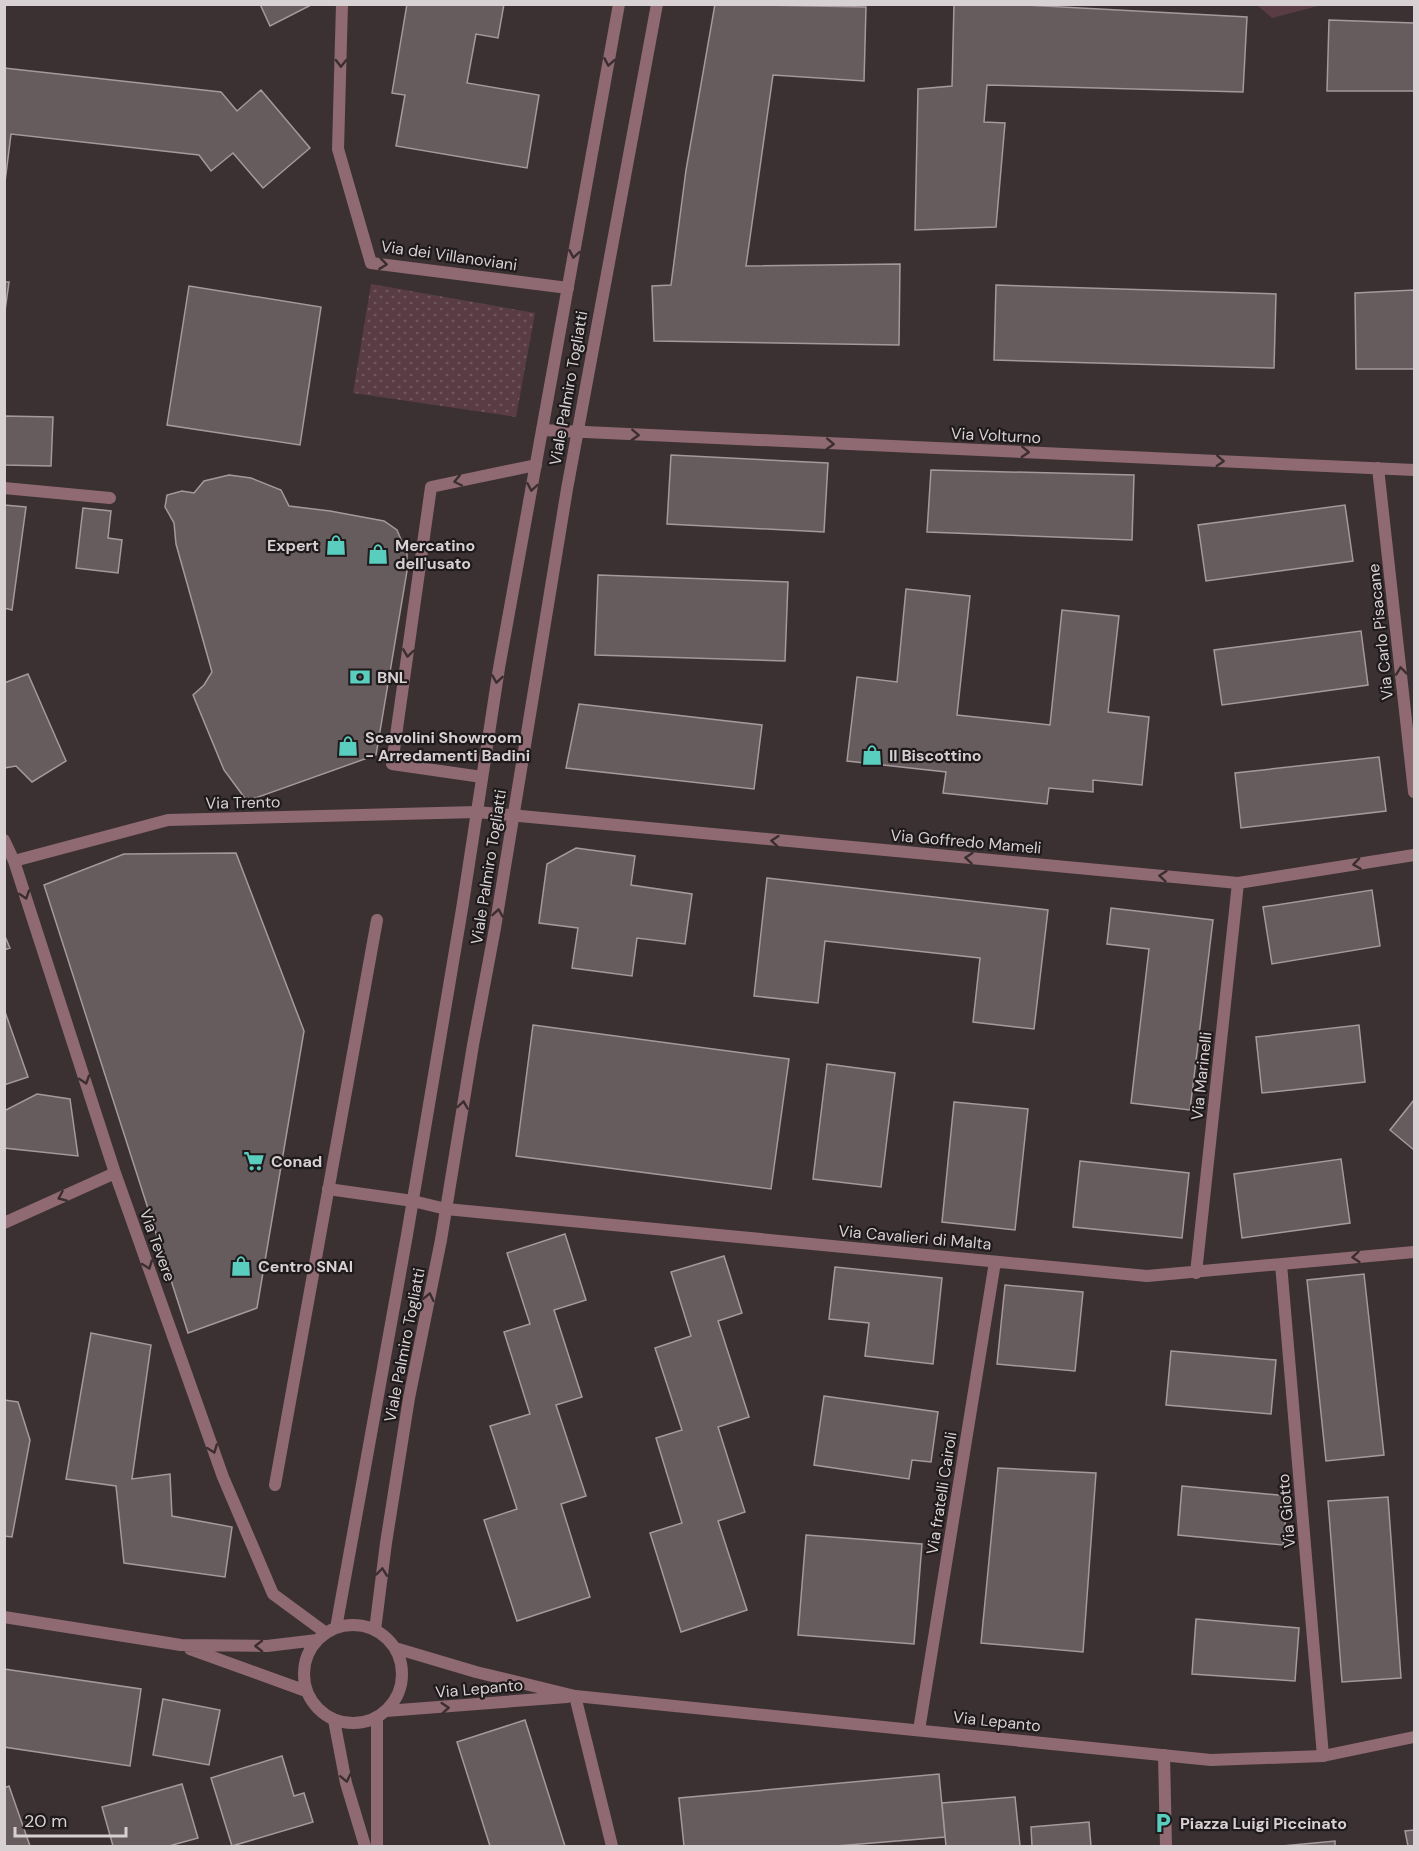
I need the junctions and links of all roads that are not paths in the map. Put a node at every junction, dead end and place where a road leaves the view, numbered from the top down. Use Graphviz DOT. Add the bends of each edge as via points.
graph roads {
  1 [pos="342,4"];
  2 [pos="619,4"];
  3 [pos="657,4"];
  4 [pos="568,288"];
  5 [pos="542,430"];
  6 [pos="577,432"];
  7 [pos="536,465"];
  8 [pos="1378,468"];
  9 [pos="1414,470"];
  10 [pos="4,488"];
  11 [pos="110,498"];
  12 [pos="482,777"];
  13 [pos="1414,792"];
  14 [pos="477,812"];
  15 [pos="513,817"];
  16 [pos="4,840"];
  17 [pos="1414,855"];
  18 [pos="14,861"];
  19 [pos="1238,883"];
  20 [pos="377,920"];
  21 [pos="116,1173"];
  22 [pos="328,1189"];
  23 [pos="413,1202"];
  24 [pos="446,1209"];
  25 [pos="4,1223"];
  26 [pos="1414,1252"];
  27 [pos="995,1262"];
  28 [pos="1281,1264"];
  29 [pos="1196,1273"];
  30 [pos="275,1485"];
  31 [pos="4,1617"];
  32 [pos="375,1630"];
  33 [pos="326,1634"];
  34 [pos="181,1645"];
  35 [pos="395,1648"];
  36 [pos="306,1691"];
  37 [pos="575,1696"];
  38 [pos="382,1715"];
  39 [pos="334,1720"];
  40 [pos="919,1730"];
  41 [pos="1414,1737"];
  42 [pos="1164,1755"];
  43 [pos="1323,1756"];
  44 [pos="364,1846"];
  45 [pos="377,1846"];
  46 [pos="612,1846"];
  47 [pos="1166,1846"];
  1 -- 4 [label="street, Via dei Villanoviani, one-way" via="338,149 371,263"];
  2 -- 4 [label="street, Viale Palmiro Togliatti, one-way"];
  3 -- 6 [label="street, Viale Palmiro Togliatti"];
  4 -- 5 [label="street, Viale Palmiro Togliatti"];
  5 -- 6 [label="street, Via Volturno"];
  5 -- 7 [label="street, Viale Palmiro Togliatti"];
  6 -- 8 [label="street, Via Volturno, one-way"];
  6 -- 15 [label="street, Viale Palmiro Togliatti"];
  7 -- 12 [label="street, Viale Palmiro Togliatti, one-way"];
  7 -- 12 [label="street, one-way" via="431,487 392,764"];
  8 -- 9 [label="street, Via Volturno"];
  13 -- 8 [label="street, Via Carlo Pisacane, one-way"];
  10 -- 11 [label="street"];
  12 -- 14 [label="street, Viale Palmiro Togliatti"];
  14 -- 15 [label="street, Via Trento"];
  14 -- 18 [label="street, Via Trento" via="168,820"];
  14 -- 23 [label="street, Viale Palmiro Togliatti"];
  19 -- 15 [label="street, Via Goffredo Mameli, one-way"];
  24 -- 15 [label="street, Viale Palmiro Togliatti, one-way"];
  16 -- 18 [label="street, Via Tevere"];
  17 -- 19 [label="street, Via Goffredo Mameli, one-way"];
  18 -- 21 [label="street, Via Tevere, one-way"];
  19 -- 29 [label="street, Via Marinelli"];
  20 -- 22 [label="street"];
  21 -- 25 [label="street, one-way"];
  21 -- 33 [label="street, Via Tevere, one-way" via="223,1477 273,1594"];
  22 -- 23 [label="street, Via Cavalieri di Malta"];
  22 -- 30 [label="street"];
  23 -- 24 [label="street, Via Cavalieri di Malta"];
  23 -- 33 [label="street, Viale Palmiro Togliatti"];
  24 -- 27 [label="street, Via Cavalieri di Malta"];
  32 -- 24 [label="street, Viale Palmiro Togliatti, one-way" via="409,1398"];
  26 -- 28 [label="street, Via Cavalieri di Malta, one-way"];
  27 -- 29 [label="street, Via Cavalieri di Malta" via="1147,1276"];
  27 -- 40 [label="street, Via fratelli Cairoli"];
  28 -- 29 [label="street, Via Cavalieri di Malta"];
  28 -- 43 [label="street, Via Giotto"];
  31 -- 34 [label="street"];
  32 -- 33 [label="street" via="356,1625"];
  32 -- 35 [label="street"];
  33 -- 34 [label="street, one-way" via="267,1646"];
  33 -- 36 [label="street" via="309,1651 305,1664"];
  34 -- 36 [label="street"];
  35 -- 37 [label="street, Via Lepanto"];
  35 -- 38 [label="street" via="402,1667 401,1686 393,1704"];
  36 -- 39 [label="street" via="318,1709"];
  38 -- 37 [label="street, Via Lepanto, one-way"];
  37 -- 40 [label="street, Via Lepanto"];
  37 -- 46 [label="street"];
  38 -- 39 [label="street" via="357,1724"];
  38 -- 45 [label="street"];
  39 -- 44 [label="street, one-way"];
  40 -- 42 [label="street, Via Lepanto"];
  41 -- 43 [label="street, Via Lepanto"];
  42 -- 43 [label="street, Via Lepanto" via="1211,1760"];
  42 -- 47 [label="street"];
}
